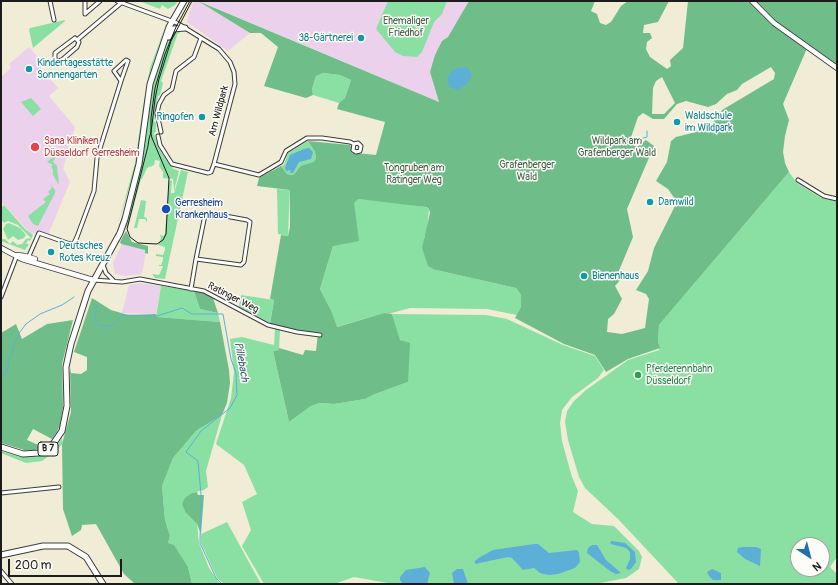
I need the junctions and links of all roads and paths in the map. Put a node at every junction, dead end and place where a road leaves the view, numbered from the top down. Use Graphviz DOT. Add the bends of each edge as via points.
graph roads {
  1 [pos="50,1"];
  2 [pos="85,1"];
  3 [pos="100,1"];
  4 [pos="117,1"];
  5 [pos="184,1"];
  6 [pos="752,1"];
  7 [pos="121,3"];
  8 [pos="54,20"];
  9 [pos="172,21"];
  10 [pos="185,28"];
  11 [pos="201,38"];
  12 [pos="78,40"];
  13 [pos="163,45"];
  14 [pos="837,68"];
  15 [pos="121,81"];
  16 [pos="161,132"];
  17 [pos="158,136"];
  18 [pos="354,144"];
  19 [pos="214,164"];
  20 [pos="798,180"];
  21 [pos="837,199"];
  22 [pos="1,248"];
  23 [pos="17,255"];
  24 [pos="28,259"];
  25 [pos="196,259"];
  26 [pos="103,263"];
  27 [pos="93,280"];
  28 [pos="114,281"];
  29 [pos="191,289"];
  30 [pos="1,297"];
  31 [pos="320,335"];
  32 [pos="1,447"];
  33 [pos="59,487"];
  34 [pos="1,493"];
  35 [pos="1,555"];
  36 [pos="1,571"];
  37 [pos="12,584"];
  38 [pos="103,584"];
  1 -- 8 [label="street"];
  2 -- 3 [label="street" via="86,14"];
  4 -- 7 [label="street, Am Wildpark"];
  5 -- 9 [label="main road, B 7"];
  6 -- 14 [label="street" via="783,30"];
  7 -- 9 [label="street, Am Wildpark"];
  7 -- 12 [label="street"];
  9 -- 10 [label="street, Am Wildpark"];
  9 -- 13 [label="main road, B 7"];
  10 -- 11 [label="street, Am Wildpark"];
  10 -- 13 [label="main road, B 7" via="173,29"];
  11 -- 16 [label="street" via="194,57 176,71 172,89 164,95 159,104 157,113"];
  11 -- 19 [label="street, Am Wildpark" via="223,53 232,66 235,78"];
  12 -- 12 [label="street" via="71,40 55,53 55,59 62,60 77,47"];
  13 -- 26 [label="main road, B 7" via="150,84 138,164 129,200 116,239"];
  15 -- 15 [label="street" via="128,61 126,60 114,71"];
  15 -- 24 [label="street" via="97,158 94,191 77,237 73,244 68,244 39,233"];
  17 -- 19 [label="street" via="160,145 172,164 208,173"];
  18 -- 19 [label="street" via="307,138 286,151 280,162 258,175"];
  20 -- 21 [label="street" via="824,196"];
  22 -- 23 [label="street"];
  23 -- 24 [label="street"];
  23 -- 30 [label="street"];
  24 -- 27 [label="street"];
  25 -- 25 [label="street" via="241,265 244,262 250,222 206,214"];
  25 -- 29 [label="street"];
  26 -- 27 [label="main road, B 7"];
  26 -- 28 [label="street" via="106,273"];
  27 -- 28 [label="street, Ratinger Weg"];
  27 -- 32 [label="main road, B 7" via="83,304 67,360 66,415 58,438 48,449 33,454 19,453"];
  28 -- 29 [label="street, Ratinger Weg" via="140,279"];
  29 -- 31 [label="street, Ratinger Weg" via="204,291 268,324"];
  33 -- 34 [label="street"];
  35 -- 38 [label="main road" via="43,546 68,546 86,557"];
  36 -- 37 [label="street"];
}
